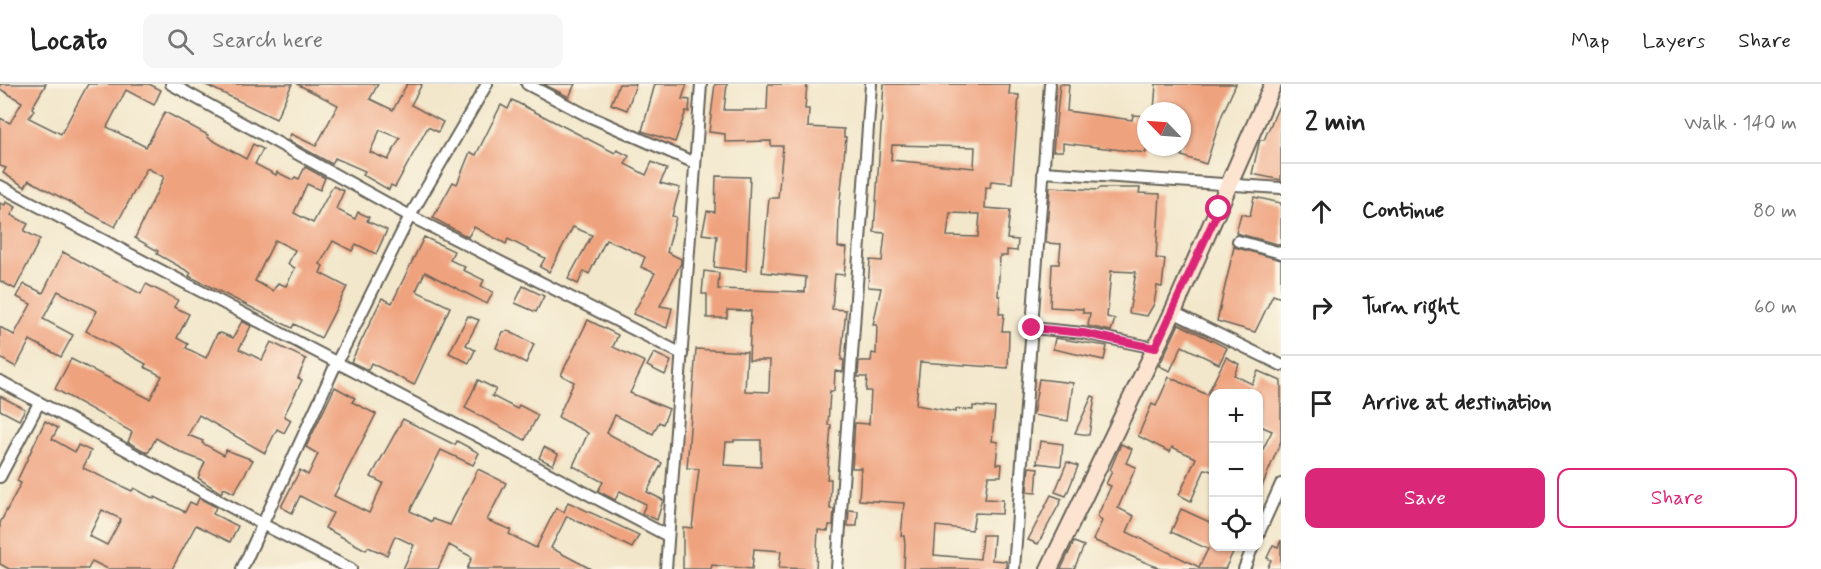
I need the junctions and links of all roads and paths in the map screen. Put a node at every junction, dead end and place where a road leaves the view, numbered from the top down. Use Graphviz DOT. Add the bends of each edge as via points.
graph roads {
  1 [pos="171,84"];
  2 [pos="487,84"];
  3 [pos="527,84"];
  4 [pos="700,84"];
  5 [pos="871,84"];
  6 [pos="1050,84"];
  7 [pos="1273,84"];
  8 [pos="695,163"];
  9 [pos="1043,172"];
  10 [pos="1230,185"];
  11 [pos="0,186"];
  12 [pos="1281,188"];
  13 [pos="410,216"];
  14 [pos="1238,241"];
  15 [pos="1281,253"];
  16 [pos="1173,312"];
  17 [pos="1032,328"];
  18 [pos="1155,348"];
  19 [pos="682,354"];
  20 [pos="336,364"];
  21 [pos="1281,365"];
  22 [pos="0,381"];
  23 [pos="39,403"];
  24 [pos="0,477"];
  25 [pos="1281,484"];
  26 [pos="262,524"];
  27 [pos="1263,524"];
  28 [pos="668,536"];
  29 [pos="1251,551"];
  30 [pos="242,569"];
  31 [pos="351,569"];
  32 [pos="666,569"];
  33 [pos="837,569"];
  34 [pos="1014,569"];
  35 [pos="1049,569"];
  36 [pos="1244,569"];
  1 -- 13 [label="street"];
  2 -- 13 [label="street"];
  3 -- 8 [label="street"];
  4 -- 8 [label="street"];
  5 -- 33 [label="street"];
  6 -- 9 [label="street"];
  7 -- 10 [label="street"];
  8 -- 19 [label="street"];
  9 -- 10 [label="street"];
  9 -- 17 [label="street"];
  10 -- 12 [label="street"];
  10 -- 16 [label="street"];
  11 -- 20 [label="street"];
  13 -- 19 [label="street"];
  13 -- 20 [label="street"];
  14 -- 15 [label="street"];
  16 -- 18 [label="street"];
  16 -- 21 [label="street"];
  17 -- 18 [label="street" via="1083,333"];
  17 -- 34 [label="street"];
  18 -- 35 [label="street"];
  19 -- 28 [label="street"];
  20 -- 26 [label="street"];
  20 -- 28 [label="street"];
  22 -- 23 [label="street"];
  23 -- 24 [label="street"];
  23 -- 26 [label="street"];
  25 -- 27 [label="street"];
  26 -- 30 [label="street"];
  26 -- 31 [label="street"];
  28 -- 32 [label="street"];
  29 -- 36 [label="street"];
}
